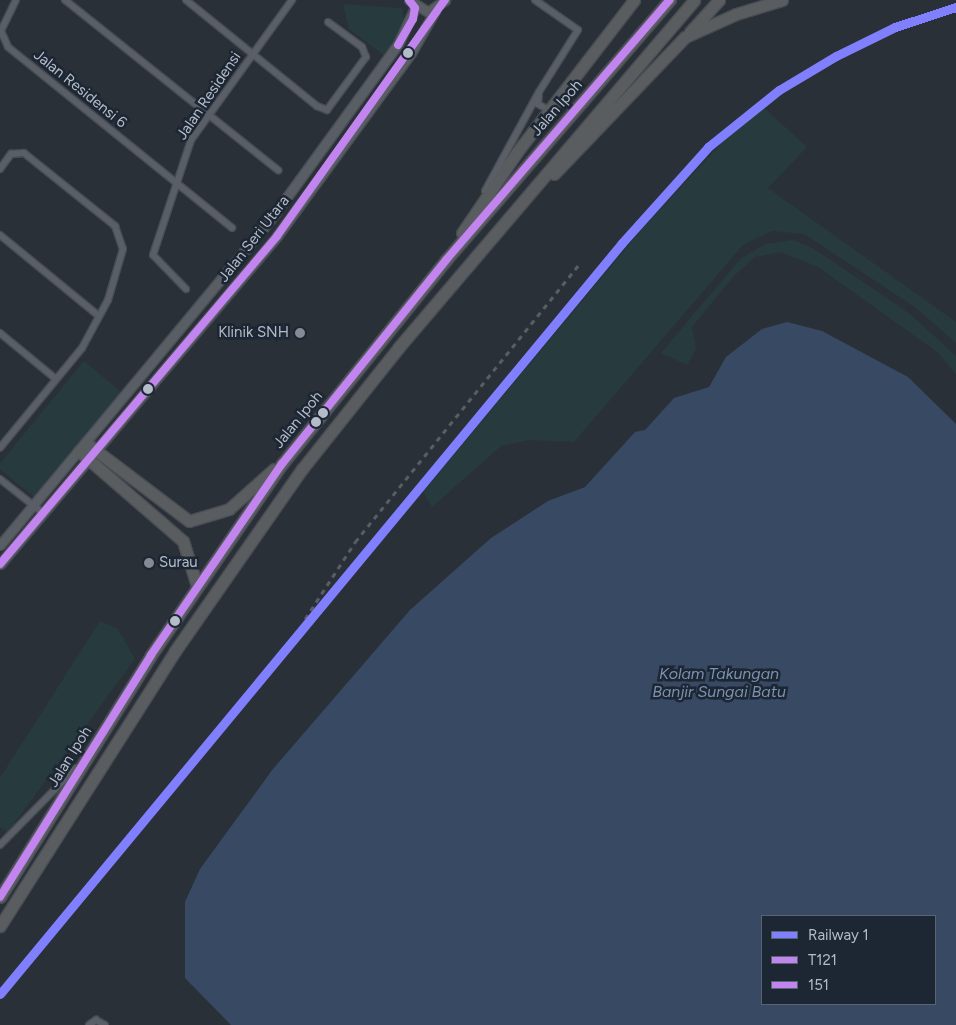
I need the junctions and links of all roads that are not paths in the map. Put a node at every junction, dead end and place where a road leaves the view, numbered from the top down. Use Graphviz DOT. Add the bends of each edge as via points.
graph roads {
  1 [pos="16,0"];
  2 [pos="65,0"];
  3 [pos="186,0"];
  4 [pos="292,0"];
  5 [pos="445,0"];
  6 [pos="535,0"];
  7 [pos="634,0"];
  8 [pos="670,0"];
  9 [pos="694,0"];
  10 [pos="719,0"];
  11 [pos="782,0"];
  12 [pos="410,2"];
  13 [pos="435,11"];
  14 [pos="328,22"];
  15 [pos="686,37"];
  16 [pos="253,54"];
  17 [pos="539,92"];
  18 [pos="550,110"];
  19 [pos="209,113"];
  20 [pos="0,169"];
  21 [pos="278,170"];
  22 [pos="176,184"];
  23 [pos="474,212"];
  24 [pos="232,228"];
  25 [pos="0,235"];
  26 [pos="446,260"];
  27 [pos="462,272"];
  28 [pos="186,289"];
  29 [pos="99,316"];
  30 [pos="0,333"];
  31 [pos="56,379"];
  32 [pos="0,434"];
  33 [pos="7,440"];
  34 [pos="82,447"];
  35 [pos="0,448"];
  36 [pos="92,455"];
  37 [pos="282,464"];
  38 [pos="0,480"];
  39 [pos="34,506"];
  40 [pos="43,513"];
  41 [pos="0,545"];
  42 [pos="0,564"];
  43 [pos="197,586"];
  44 [pos="90,756"];
  45 [pos="0,845"];
  46 [pos="0,897"];
  47 [pos="0,926"];
  48 [pos="91,1023"];
  49 [pos="105,1025"];
  1 -- 22 [label="street, Jalan Residensi 6" via="1,31 8,47"];
  2 -- 19 [label="street"];
  3 -- 16 [label="street"];
  4 -- 16 [label="street, Jalan Residensi"];
  5 -- 13 [label="street, Jalan Seri Utara"];
  6 -- 17 [label="street" via="578,30"];
  7 -- 18 [label="highway"];
  8 -- 26 [label="highway, Jalan Ipoh"];
  9 -- 27 [label="highway"];
  10 -- 15 [label="highway"];
  11 -- 15 [label="highway" via="736,14"];
  12 -- 13 [label="street"];
  12 -- 34 [label="street, Jalan Seri Utara" via="398,44 276,212"];
  13 -- 36 [label="street, Jalan Seri Utara" via="411,53 277,236"];
  14 -- 16 [label="street" via="362,47 366,57 327,110 316,106"];
  15 -- 27 [label="highway"];
  16 -- 19 [label="street, Jalan Residensi"];
  17 -- 18 [label="street" via="538,104 542,110"];
  17 -- 23 [label="street"];
  18 -- 23 [label="highway"];
  19 -- 21 [label="street"];
  19 -- 22 [label="street, Jalan Residensi" via="191,140"];
  20 -- 29 [label="street" via="11,154 24,153 119,231 122,249"];
  22 -- 24 [label="street, Jalan Residensi 6"];
  22 -- 28 [label="street, Jalan Residensi" via="153,259"];
  23 -- 26 [label="highway"];
  25 -- 29 [label="street"];
  26 -- 37 [label="highway, Jalan Ipoh"];
  27 -- 47 [label="highway" via="362,390 226,573"];
  29 -- 31 [label="street" via="82,348"];
  30 -- 31 [label="street"];
  31 -- 33 [label="street"];
  32 -- 33 [label="street"];
  33 -- 35 [label="street"];
  34 -- 36 [label="highway"];
  34 -- 39 [label="street, Jalan Seri Utara"];
  36 -- 37 [label="highway" via="188,521 229,509"];
  36 -- 40 [label="street, Jalan Seri Utara"];
  36 -- 43 [label="highway" via="183,541"];
  37 -- 43 [label="highway, Jalan Ipoh"];
  38 -- 39 [label="street"];
  39 -- 40 [label="street"];
  39 -- 41 [label="street, Jalan Seri Utara"];
  40 -- 42 [label="street, Jalan Seri Utara"];
  43 -- 44 [label="highway, Jalan Ipoh"];
  44 -- 45 [label="street"];
  44 -- 46 [label="highway, Jalan Ipoh"];
  48 -- 49 [label="street"];
}
